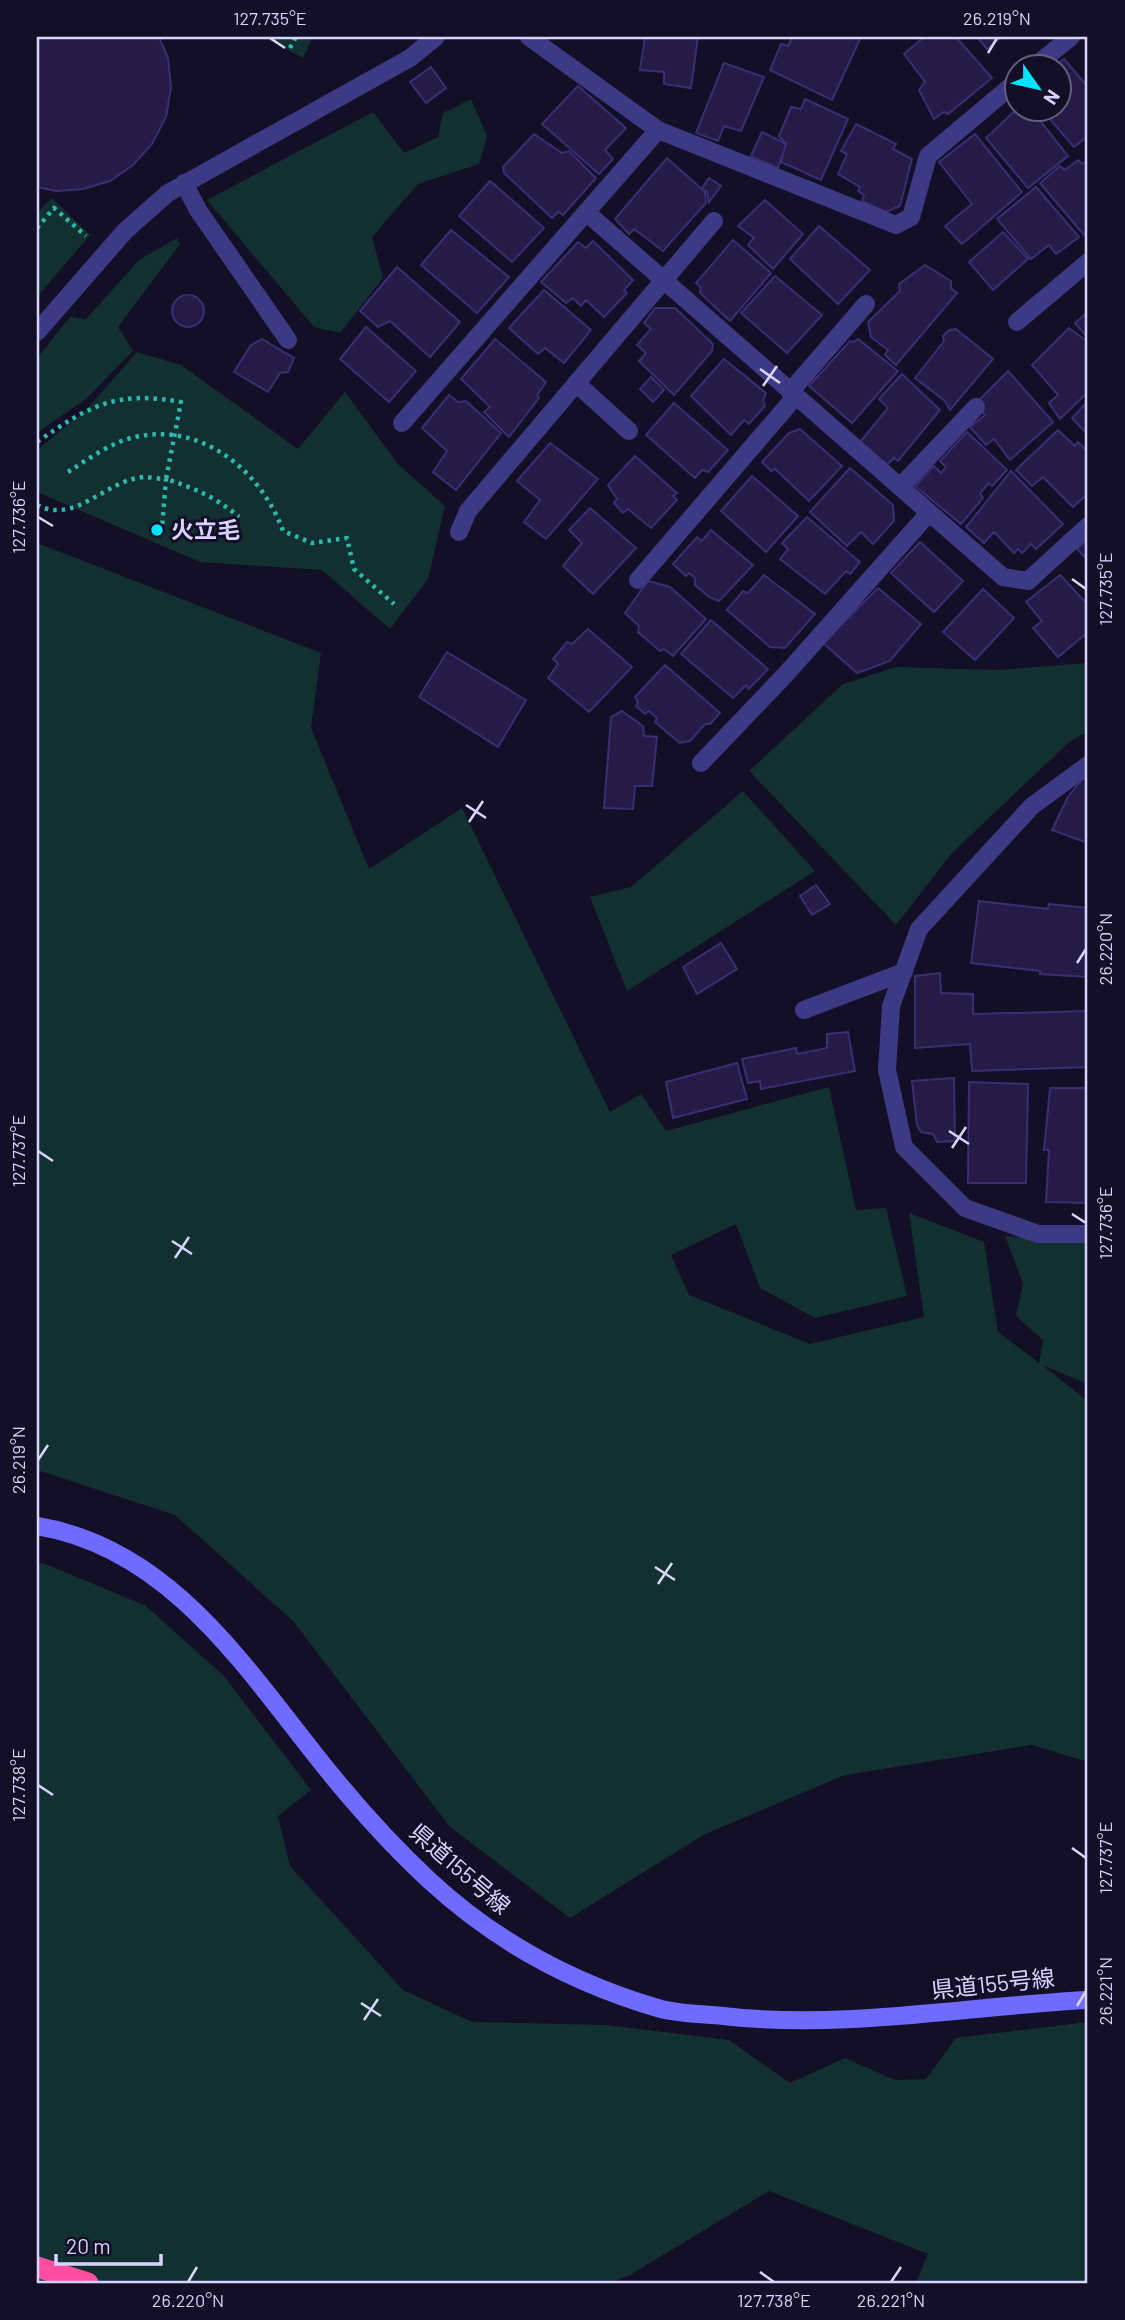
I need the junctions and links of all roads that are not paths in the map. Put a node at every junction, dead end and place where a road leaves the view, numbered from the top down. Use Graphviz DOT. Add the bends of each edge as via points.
graph roads {
  1 [pos="436,37"];
  2 [pos="529,37"];
  3 [pos="1071,37"];
  4 [pos="1052,52"];
  5 [pos="1002,94"];
  6 [pos="658,130"];
  7 [pos="184,183"];
  8 [pos="587,214"];
  9 [pos="714,221"];
  10 [pos="1088,262"];
  11 [pos="664,280"];
  12 [pos="866,304"];
  13 [pos="1017,322"];
  14 [pos="37,332"];
  15 [pos="288,340"];
  16 [pos="576,383"];
  17 [pos="793,394"];
  18 [pos="975,407"];
  19 [pos="402,423"];
  20 [pos="629,431"];
  21 [pos="900,487"];
  22 [pos="929,513"];
  23 [pos="1088,526"];
  24 [pos="459,532"];
  25 [pos="638,580"];
  26 [pos="701,763"];
  27 [pos="1088,765"];
  28 [pos="904,971"];
  29 [pos="804,1010"];
  30 [pos="1088,1234"];
  31 [pos="37,1525"];
  32 [pos="1088,2000"];
  33 [pos="37,2267"];
  34 [pos="88,2283"];
  1 -- 7 [label="street" via="410,58"];
  2 -- 6 [label="street"];
  3 -- 4 [label="street"];
  5 -- 6 [label="street" via="928,156 911,217 896,225"];
  6 -- 8 [label="street"];
  7 -- 14 [label="street" via="105,253"];
  7 -- 15 [label="street" via="198,211"];
  8 -- 11 [label="street"];
  8 -- 19 [label="street"];
  9 -- 11 [label="street"];
  10 -- 13 [label="street"];
  11 -- 16 [label="street"];
  11 -- 17 [label="street"];
  12 -- 17 [label="street"];
  16 -- 20 [label="street"];
  16 -- 24 [label="street" via="468,511"];
  17 -- 21 [label="street"];
  17 -- 25 [label="street"];
  18 -- 21 [label="street"];
  21 -- 22 [label="street"];
  22 -- 23 [label="street" via="1003,577 1028,581"];
  22 -- 26 [label="street"];
  27 -- 28 [label="street" via="1032,806 919,929"];
  28 -- 29 [label="street"];
  28 -- 30 [label="street" via="891,1006 887,1070 904,1147 965,1209 1038,1234"];
  31 -- 32 [label="main road, 県道155号線" via="81,1537 127,1558 166,1586 237,1654 320,1760 428,1879 484,1926 534,1958 596,1987 665,2010 783,2023"];
  33 -- 34 [label="highway"];
}
